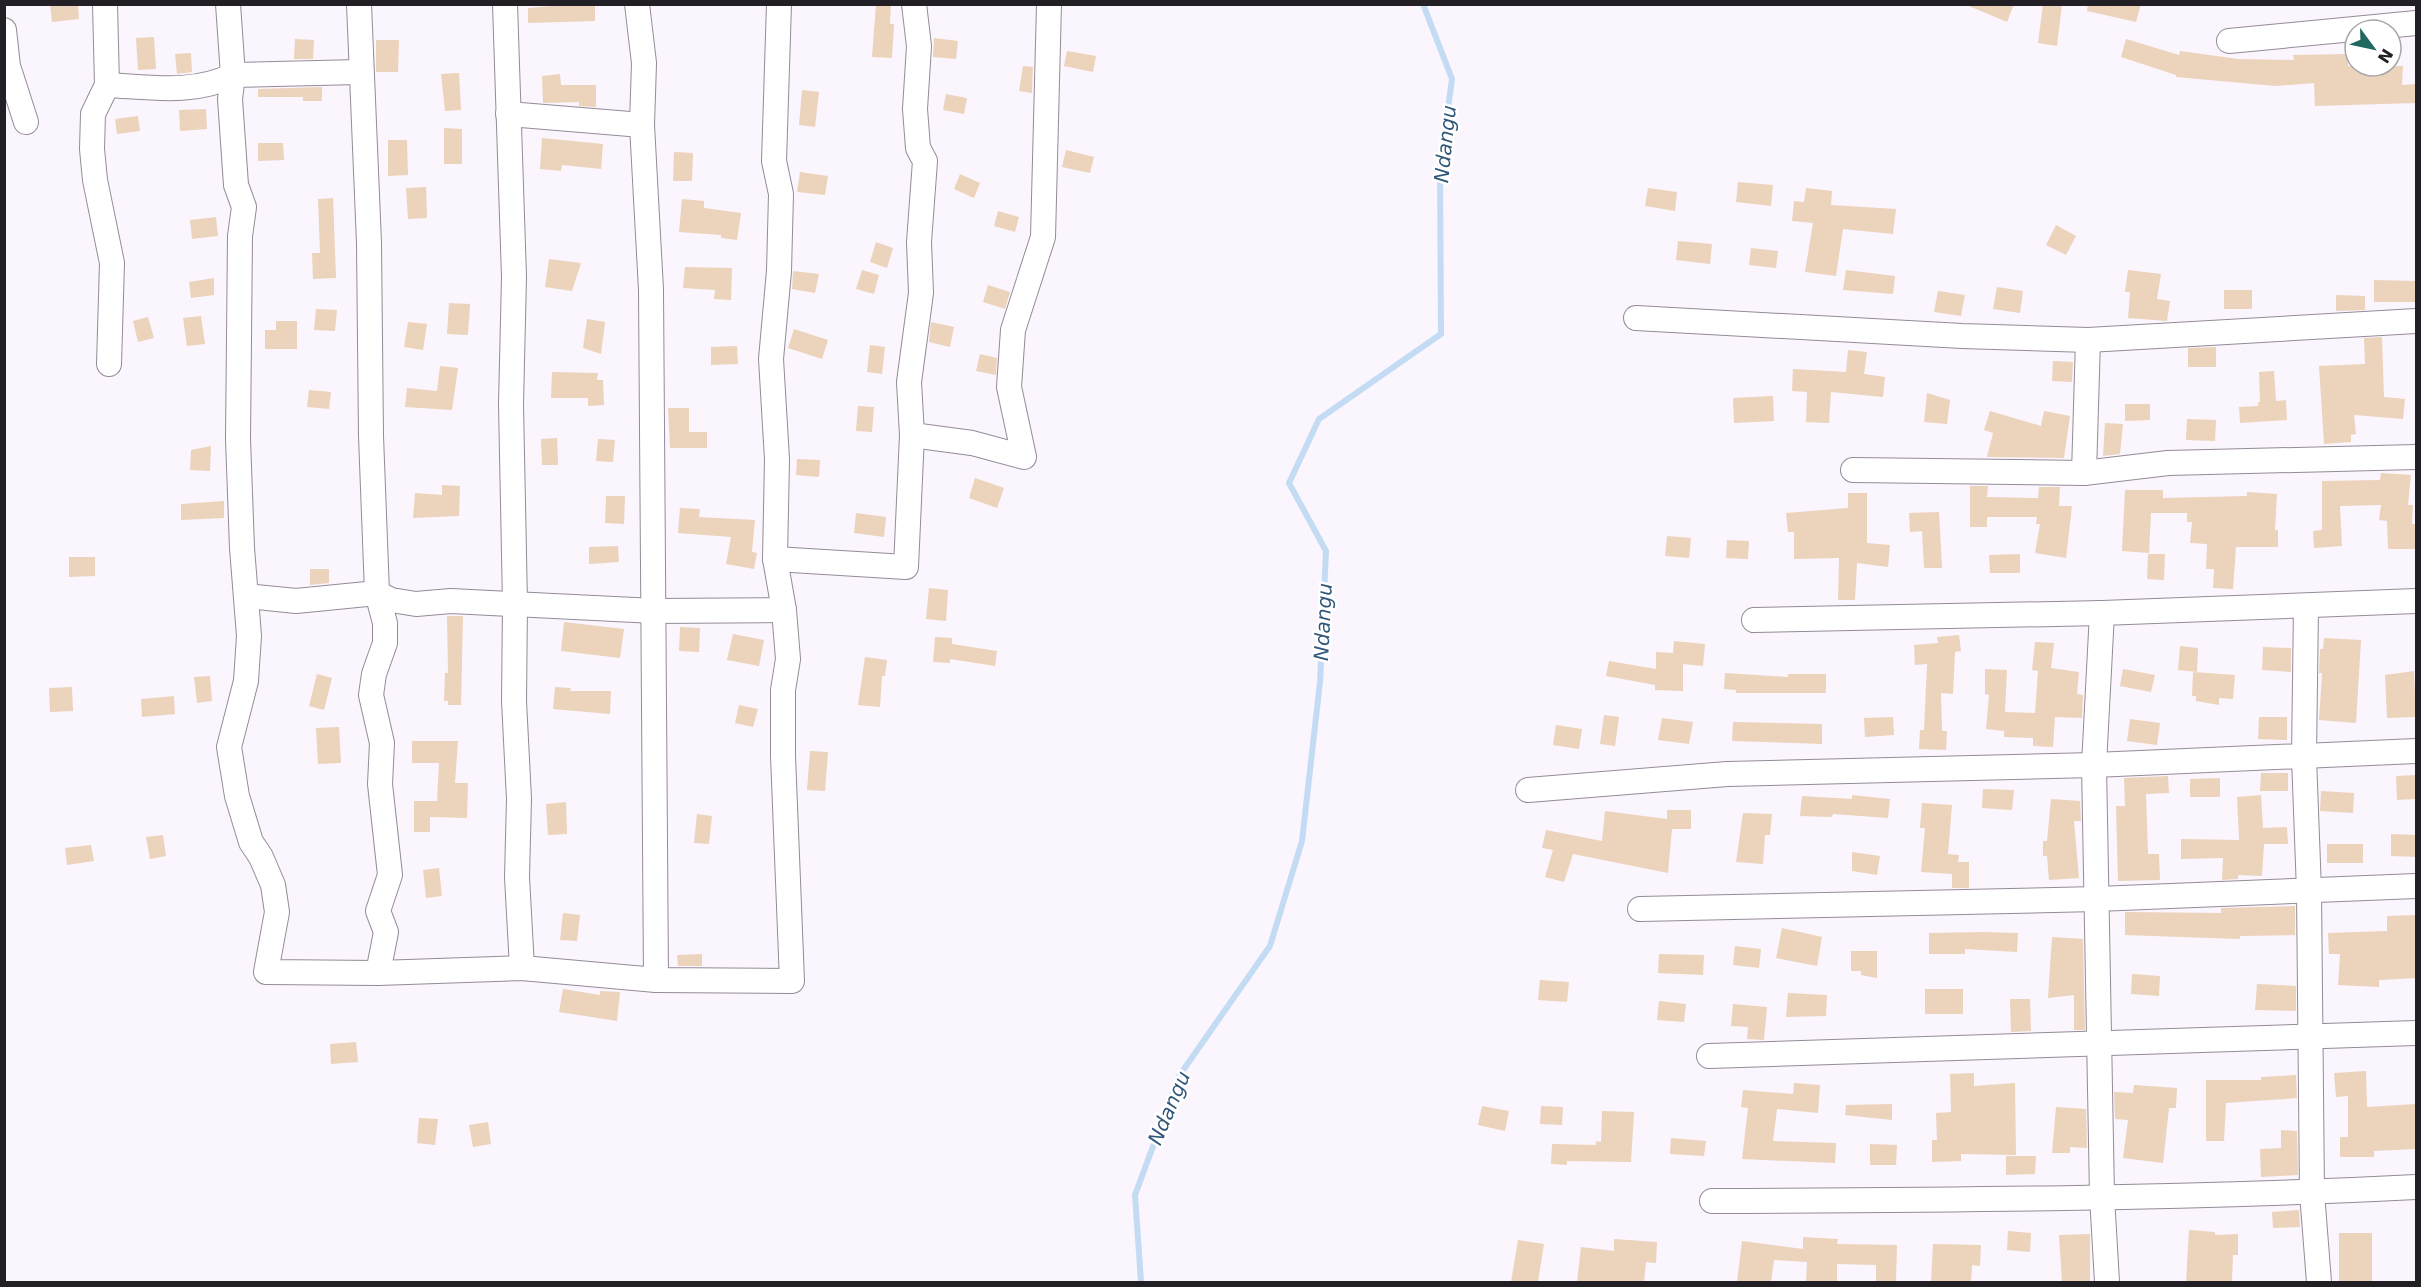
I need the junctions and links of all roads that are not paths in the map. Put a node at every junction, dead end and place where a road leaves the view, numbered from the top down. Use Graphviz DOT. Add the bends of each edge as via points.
graph roads {
  1 [pos="105,4"];
  2 [pos="228,4"];
  3 [pos="359,4"];
  4 [pos="505,4"];
  5 [pos="637,4"];
  6 [pos="779,4"];
  7 [pos="914,4"];
  8 [pos="1049,4"];
  9 [pos="2416,23"];
  10 [pos="4,30"];
  11 [pos="2229,41"];
  12 [pos="360,72"];
  13 [pos="233,75"];
  14 [pos="107,85"];
  15 [pos="508,114"];
  16 [pos="26,122"];
  17 [pos="642,125"];
  18 [pos="1636,318"];
  19 [pos="2416,321"];
  20 [pos="2088,340"];
  21 [pos="109,364"];
  22 [pos="912,435"];
  23 [pos="2416,457"];
  24 [pos="1852,470"];
  25 [pos="2084,474"];
  26 [pos="775,559"];
  27 [pos="377,593"];
  28 [pos="246,596"];
  29 [pos="2416,602"];
  30 [pos="515,604"];
  31 [pos="2306,606"];
  32 [pos="784,610"];
  33 [pos="655,611"];
  34 [pos="2102,613"];
  35 [pos="1754,620"];
  36 [pos="2416,751"];
  37 [pos="2304,757"];
  38 [pos="2094,765"];
  39 [pos="1528,790"];
  40 [pos="2416,886"];
  41 [pos="2309,891"];
  42 [pos="2097,899"];
  43 [pos="1640,909"];
  44 [pos="522,968"];
  45 [pos="378,973"];
  46 [pos="656,980"];
  47 [pos="2416,1033"];
  48 [pos="2310,1036"];
  49 [pos="2100,1045"];
  50 [pos="1709,1056"];
  51 [pos="2416,1188"];
  52 [pos="2312,1193"];
  53 [pos="2102,1196"];
  54 [pos="1712,1201"];
  55 [pos="2107,1282"];
  56 [pos="2319,1282"];
  1 -- 14 [label="street"];
  2 -- 13 [label="street"];
  3 -- 12 [label="street"];
  4 -- 15 [label="street"];
  5 -- 17 [label="street" via="644,63"];
  6 -- 26 [label="street" via="774,161 782,194 771,359 777,459"];
  7 -- 22 [label="street" via="919,46 915,108 918,148 925,161 919,242 921,293 909,382"];
  8 -- 22 [label="street" via="1043,237 1013,330 1009,387 1024,457 972,443"];
  9 -- 11 [label="street"];
  10 -- 16 [label="street" via="8,66"];
  12 -- 13 [label="street"];
  12 -- 27 [label="street" via="369,243"];
  13 -- 14 [label="street" via="218,83 187,89"];
  13 -- 28 [label="street" via="230,99 236,185 244,207 240,236 238,439"];
  14 -- 21 [label="street" via="93,114 92,149 112,263"];
  15 -- 17 [label="street"];
  15 -- 30 [label="street" via="514,277 511,404"];
  17 -- 33 [label="street" via="651,290"];
  18 -- 20 [label="street"];
  19 -- 20 [label="street"];
  20 -- 25 [label="street"];
  22 -- 26 [label="street" via="906,567"];
  23 -- 25 [label="street" via="2168,463"];
  24 -- 25 [label="street"];
  26 -- 32 [label="street"];
  27 -- 28 [label="street" via="296,601"];
  27 -- 30 [label="street" via="416,604"];
  27 -- 45 [label="street" via="386,623 385,643 371,695 382,743 380,784 390,875 378,911 386,932"];
  28 -- 45 [label="street" via="246,681 229,747 235,787 277,912 266,972"];
  29 -- 31 [label="street"];
  30 -- 33 [label="street"];
  30 -- 44 [label="street" via="517,877"];
  31 -- 34 [label="street"];
  31 -- 37 [label="street"];
  32 -- 33 [label="street"];
  32 -- 46 [label="street" via="788,659 783,690 783,756 792,981"];
  33 -- 46 [label="street"];
  34 -- 35 [label="street"];
  34 -- 38 [label="street"];
  36 -- 37 [label="street"];
  37 -- 38 [label="street"];
  37 -- 41 [label="street"];
  38 -- 39 [label="street" via="1728,774"];
  38 -- 42 [label="street"];
  40 -- 41 [label="street"];
  41 -- 42 [label="street"];
  41 -- 48 [label="street"];
  42 -- 43 [label="street"];
  42 -- 49 [label="street"];
  44 -- 45 [label="street"];
  44 -- 46 [label="street"];
  47 -- 48 [label="street"];
  48 -- 49 [label="street"];
  48 -- 52 [label="street"];
  49 -- 50 [label="street"];
  49 -- 53 [label="street"];
  51 -- 52 [label="street"];
  52 -- 53 [label="street"];
  52 -- 56 [label="street"];
  53 -- 54 [label="street"];
  53 -- 55 [label="street"];
}
